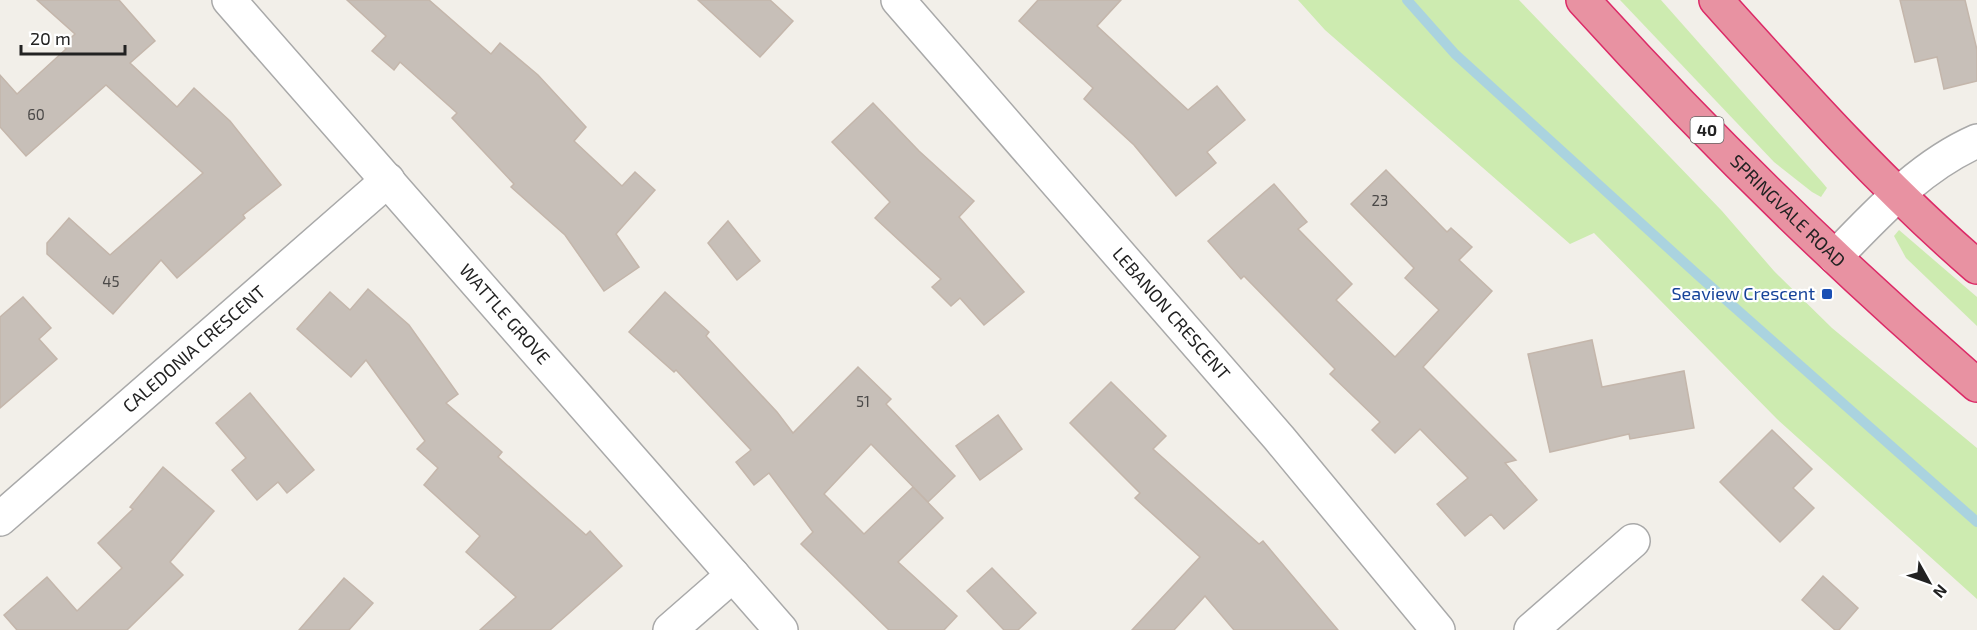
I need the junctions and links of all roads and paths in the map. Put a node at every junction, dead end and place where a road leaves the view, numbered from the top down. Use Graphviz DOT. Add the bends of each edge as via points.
graph roads {
  1 [pos="229,0"];
  2 [pos="898,0"];
  3 [pos="1583,0"];
  4 [pos="1716,0"];
  5 [pos="1977,141"];
  6 [pos="388,180"];
  7 [pos="1897,194"];
  8 [pos="1835,257"];
  9 [pos="1977,267"];
  10 [pos="1977,385"];
  11 [pos="0,519"];
  12 [pos="1633,542"];
  13 [pos="733,575"];
  14 [pos="670,630"];
  15 [pos="781,630"];
  16 [pos="1438,630"];
  17 [pos="1531,630"];
  1 -- 6 [label="street, WATTLE GROVE"];
  2 -- 16 [label="street, LEBANON CRESCENT" via="1279,438"];
  3 -- 8 [label="highway, SPRINGVALE ROAD / 40" via="1709,133"];
  4 -- 7 [label="highway"];
  5 -- 7 [label="street" via="1939,162"];
  6 -- 11 [label="street, CALEDONIA CRESCENT"];
  6 -- 13 [label="street, WATTLE GROVE"];
  7 -- 8 [label="street"];
  7 -- 9 [label="highway"];
  8 -- 10 [label="highway, SPRINGVALE ROAD / 40"];
  12 -- 17 [label="street"];
  13 -- 14 [label="street"];
  13 -- 15 [label="street, WATTLE GROVE"];
}
